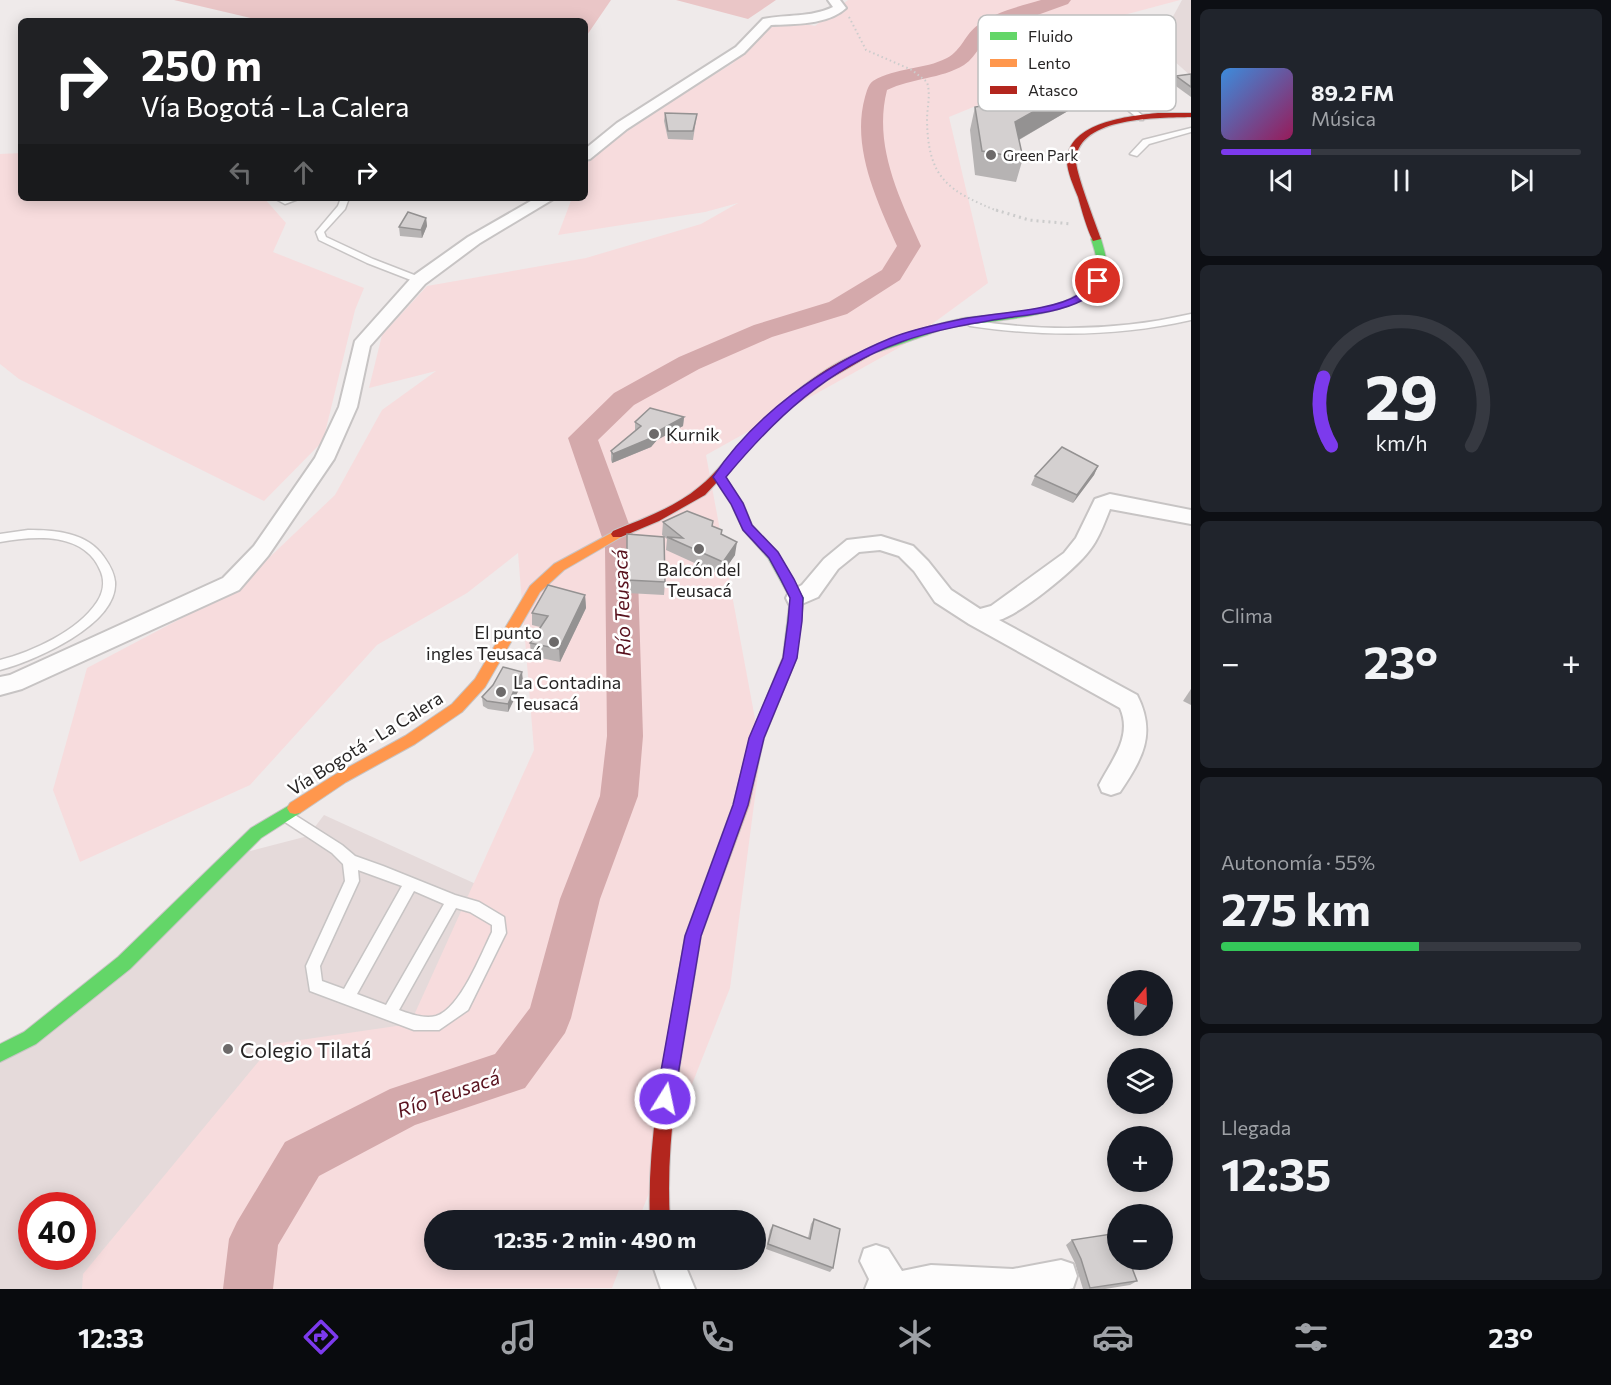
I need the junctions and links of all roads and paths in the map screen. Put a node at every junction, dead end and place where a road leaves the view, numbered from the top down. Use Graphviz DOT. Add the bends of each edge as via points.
graph roads {
  1 [pos="834,0"];
  2 [pos="849,12"];
  3 [pos="1132,111"];
  4 [pos="1191,115"];
  5 [pos="1140,118"];
  6 [pos="1191,130"];
  7 [pos="588,154"];
  8 [pos="1134,154"];
  9 [pos="344,201"];
  10 [pos="542,201"];
  11 [pos="1090,225"];
  12 [pos="419,280"];
  13 [pos="1191,317"];
  14 [pos="963,322"];
  15 [pos="719,477"];
  16 [pos="1191,518"];
  17 [pos="0,538"];
  18 [pos="797,598"];
  19 [pos="977,618"];
  20 [pos="0,665"];
  21 [pos="0,687"];
  22 [pos="1111,785"];
  23 [pos="284,815"];
  24 [pos="350,861"];
  25 [pos="411,883"];
  26 [pos="453,901"];
  27 [pos="347,998"];
  28 [pos="389,1014"];
  29 [pos="0,1053"];
  30 [pos="659,1210"];
  31 [pos="671,1270"];
  32 [pos="1061,1276"];
  33 [pos="937,1285"];
  34 [pos="678,1289"];
  35 [pos="894,1289"];
  1 -- 7 [label="street" via="840,8 828,14 767,22 740,50 622,126"];
  2 -- 11 [label="path" via="866,50 926,80 931,147 943,180 995,212 1034,223"];
  3 -- 5 [label="lane"];
  4 -- 5 [label="main road, Vía Bogotá - La Calera"];
  5 -- 11 [label="main road, Vía Bogotá - La Calera" via="1087,132 1072,148 1071,162"];
  6 -- 8 [label="lane" via="1146,142"];
  9 -- 12 [label="lane" via="320,232 322,238"];
  10 -- 12 [label="street" via="474,240"];
  11 -- 14 [label="main road, Vía Bogotá - La Calera" via="1102,257 1098,281 1081,297 1047,309"];
  12 -- 21 [label="street" via="361,345 348,407 324,459 261,551 231,584"];
  13 -- 14 [label="lane" via="1144,329 1104,331 1005,330"];
  14 -- 15 [label="main road, Vía Bogotá - La Calera" via="897,339 845,363 804,391 757,432"];
  15 -- 18 [label="main road" via="737,503 747,527 773,555"];
  15 -- 23 [label="main road, Vía Bogotá - La Calera" via="692,499 607,538 560,567 535,589 480,683 457,708"];
  16 -- 19 [label="street" via="1110,501 1102,504 1085,542 1071,558 1013,603"];
  17 -- 20 [label="lane" via="35,534 78,540 101,560 109,576 108,593 86,623 49,645"];
  18 -- 19 [label="street" via="810,591 831,564 854,545 881,543 906,551 943,596"];
  18 -- 30 [label="main road" via="790,658 757,738 741,805 693,936 662,1120"];
  19 -- 22 [label="street" via="1129,702 1137,726 1133,749"];
  23 -- 24 [label="lane"];
  23 -- 29 [label="main road, Vía Bogotá - La Calera" via="256,833 115,970 30,1038"];
  24 -- 25 [label="lane"];
  24 -- 27 [label="lane" via="352,881 313,966 315,986"];
  25 -- 26 [label="lane"];
  25 -- 27 [label="lane"];
  26 -- 28 [label="lane"];
  26 -- 28 [label="lane" via="474,907 499,922 499,933 463,1005 439,1023 414,1023"];
  27 -- 28 [label="lane"];
  31 -- 34 [label="street"];
  32 -- 33 [label="street" via="1013,1286 938,1279"];
  33 -- 35 [label="street"];
}
